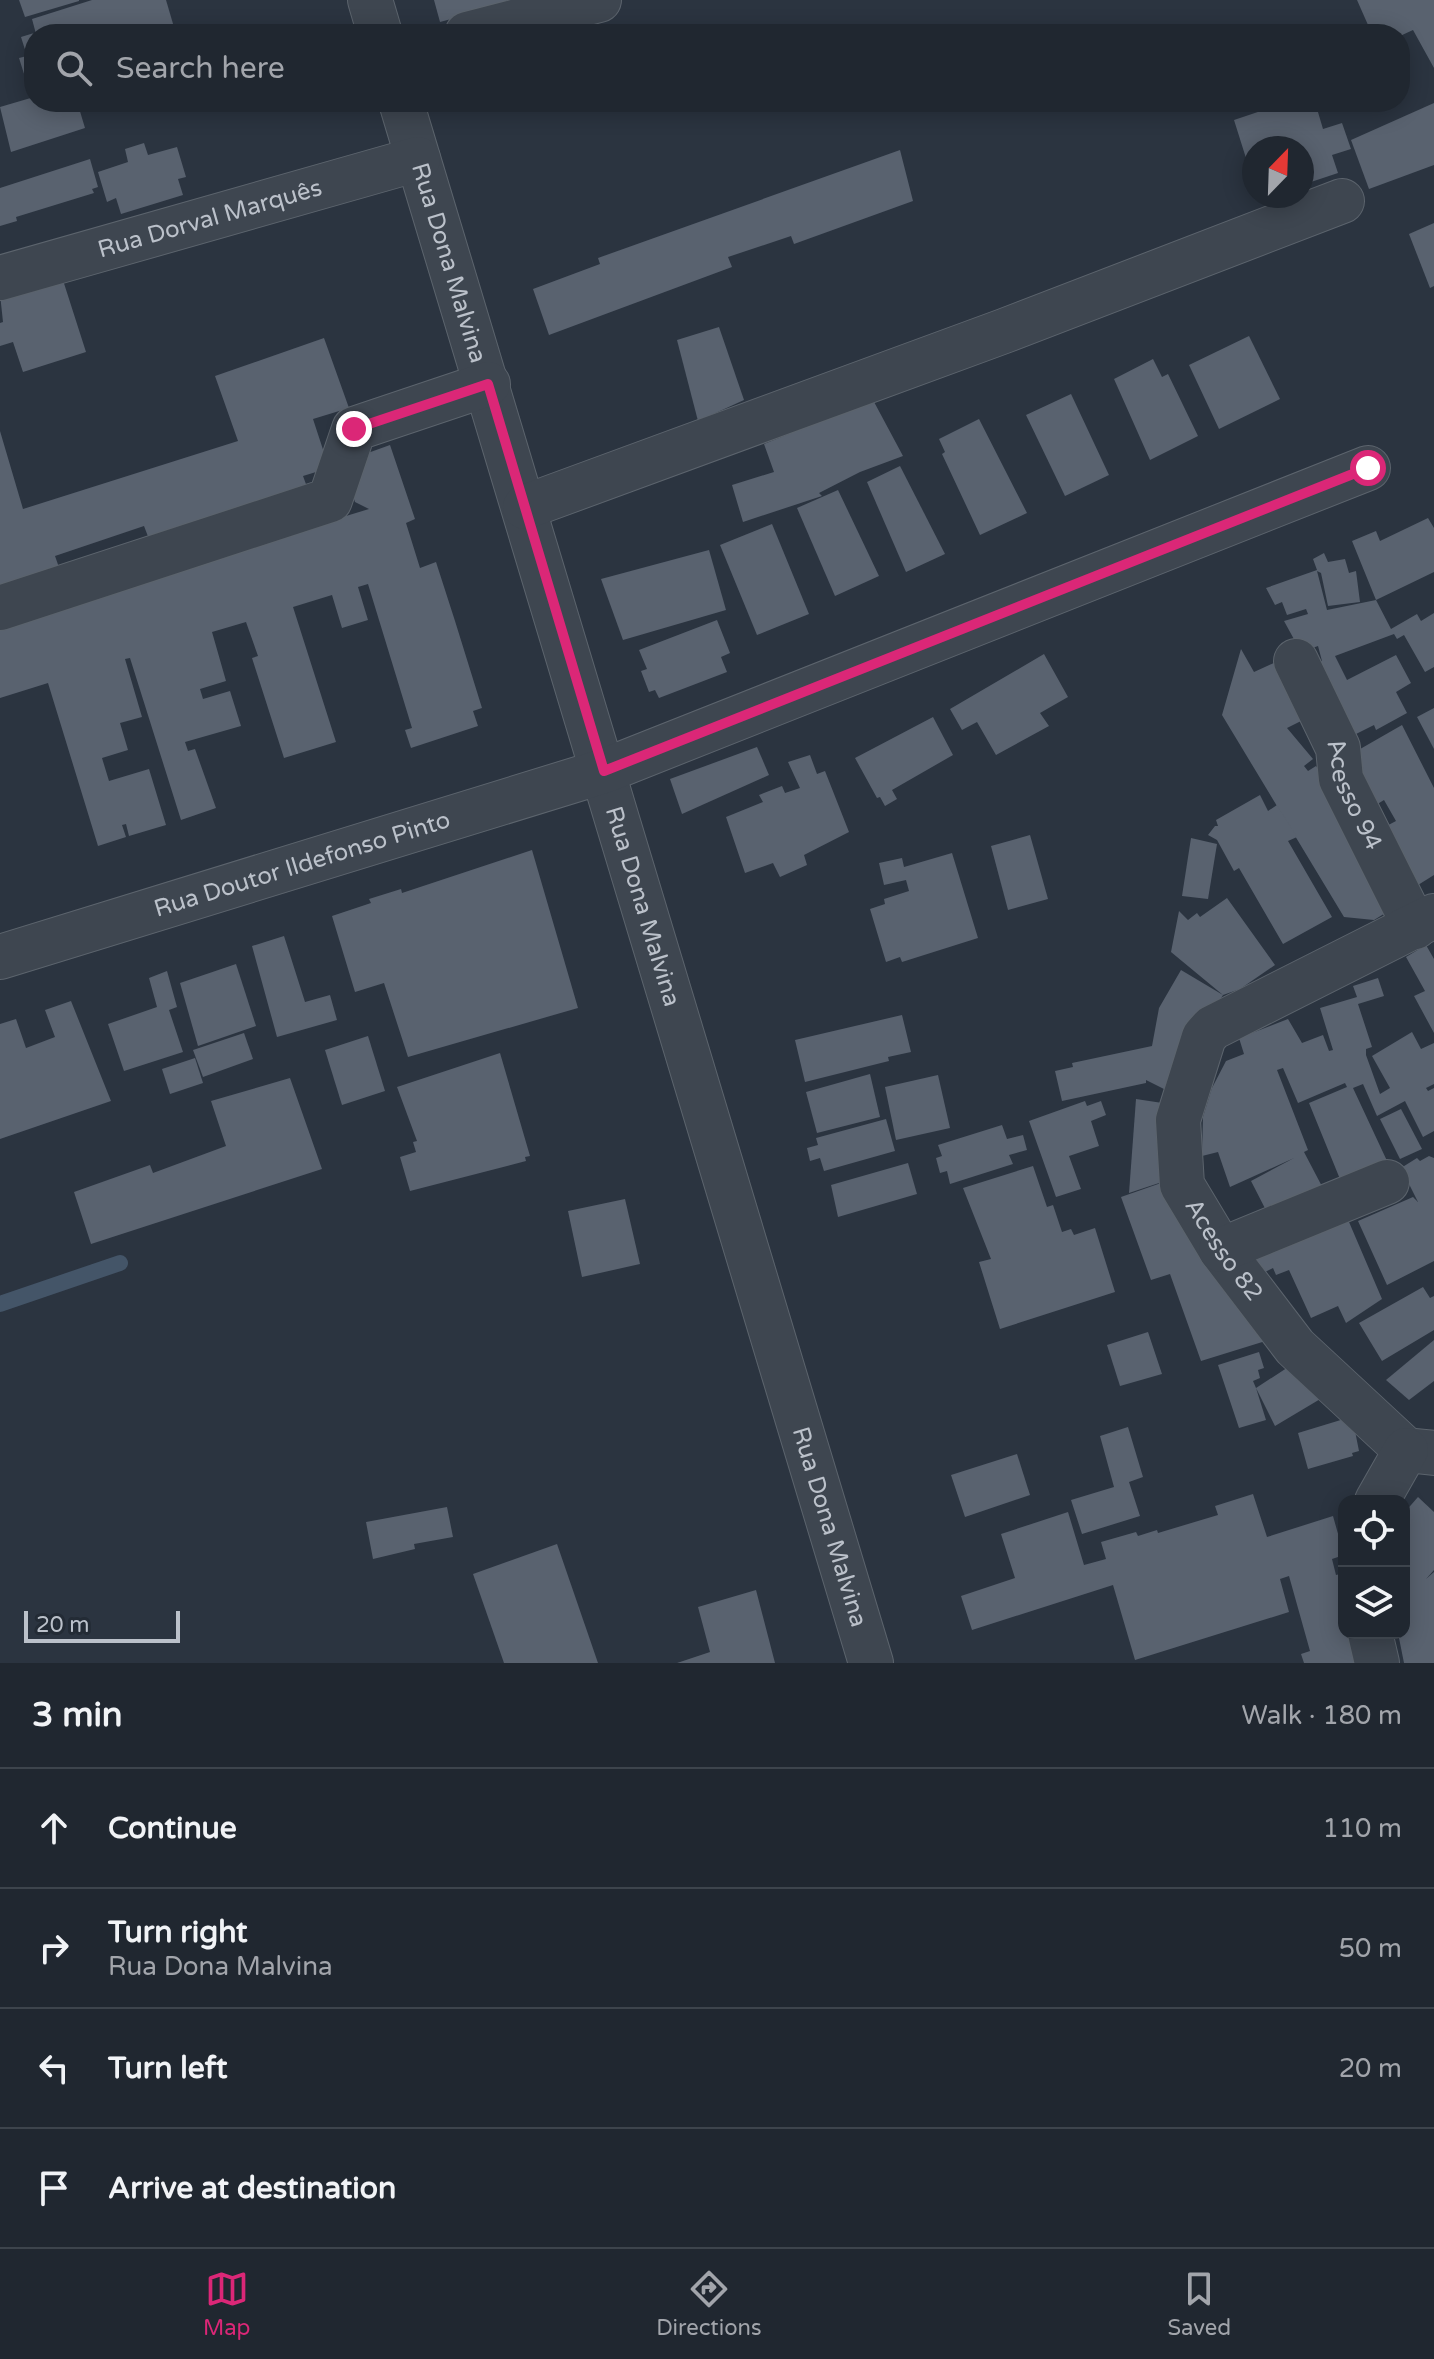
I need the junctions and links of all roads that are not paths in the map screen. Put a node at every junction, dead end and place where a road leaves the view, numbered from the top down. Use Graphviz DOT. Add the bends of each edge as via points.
graph roads {
  1 [pos="370,0"];
  2 [pos="599,0"];
  3 [pos="377,24"];
  4 [pos="506,24"];
  5 [pos="404,112"];
  6 [pos="418,159"];
  7 [pos="1342,201"];
  8 [pos="0,278"];
  9 [pos="488,384"];
  10 [pos="1368,468"];
  11 [pos="525,507"];
  12 [pos="0,608"];
  13 [pos="1296,661"];
  14 [pos="604,771"];
  15 [pos="1425,921"];
  16 [pos="0,957"];
  17 [pos="1387,1182"];
  18 [pos="1221,1250"];
  19 [pos="1420,1451"];
  20 [pos="1382,1495"];
  21 [pos="1371,1639"];
  22 [pos="871,1663"];
  23 [pos="1377,1663"];
  1 -- 3 [label="street"];
  2 -- 4 [label="street"];
  5 -- 6 [label="street, Rua Dona Malvina"];
  6 -- 8 [label="street, Rua Dorval Marquês"];
  6 -- 9 [label="street, Rua Dona Malvina"];
  7 -- 11 [label="street"];
  9 -- 11 [label="street, Rua Dona Malvina"];
  9 -- 12 [label="street" via="354,429 330,500"];
  10 -- 14 [label="street, Rua Doutor Ildefonso Pinto"];
  11 -- 14 [label="street, Rua Dona Malvina"];
  13 -- 15 [label="street, Acesso 94" via="1338,748 1341,779"];
  14 -- 16 [label="street, Rua Doutor Ildefonso Pinto"];
  14 -- 22 [label="street, Rua Dona Malvina"];
  15 -- 18 [label="street, Acesso 82" via="1221,1022 1204,1037 1178,1120 1182,1185"];
  17 -- 18 [label="street"];
  18 -- 19 [label="street, Acesso 82" via="1295,1347"];
  19 -- 20 [label="street"];
  21 -- 23 [label="street"];
}
